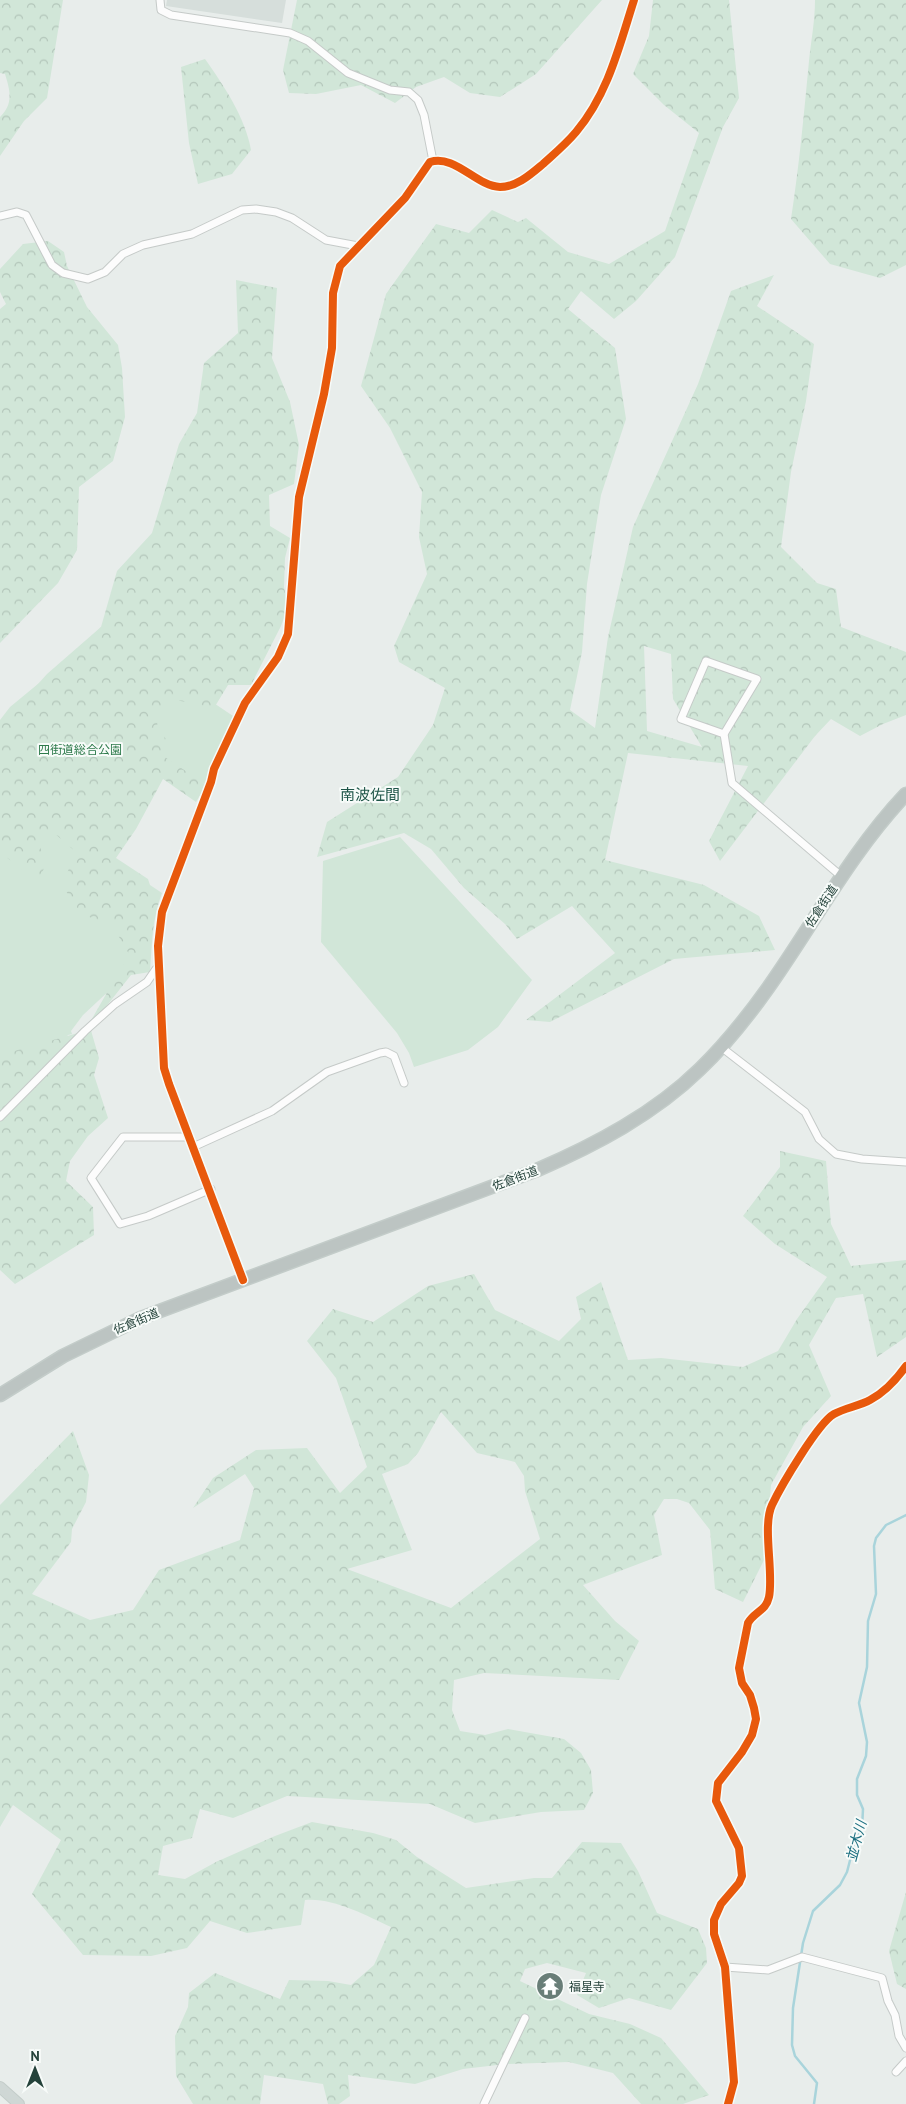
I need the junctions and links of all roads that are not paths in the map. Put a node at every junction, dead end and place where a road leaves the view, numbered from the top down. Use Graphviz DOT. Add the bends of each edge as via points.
graph roads {
  1 [pos="160,0"];
  2 [pos="634,0"];
  3 [pos="434,161"];
  4 [pos="0,216"];
  5 [pos="358,246"];
  6 [pos="724,734"];
  7 [pos="906,794"];
  8 [pos="841,876"];
  9 [pos="160,970"];
  10 [pos="721,1048"];
  11 [pos="404,1083"];
  12 [pos="0,1117"];
  13 [pos="189,1138"];
  14 [pos="193,1147"];
  15 [pos="906,1162"];
  16 [pos="210,1189"];
  17 [pos="244,1280"];
  18 [pos="906,1366"];
  19 [pos="0,1395"];
  20 [pos="725,1967"];
  21 [pos="525,2018"];
  22 [pos="906,2048"];
  23 [pos="906,2061"];
  24 [pos="896,2072"];
  25 [pos="0,2087"];
  26 [pos="19,2104"];
  27 [pos="484,2104"];
  28 [pos="728,2104"];
  1 -- 3 [label="street" via="161,10 171,14 290,33 308,41 348,72 390,90 409,92 418,100 424,115"];
  2 -- 3 [label="street" via="605,87 576,132 532,173 517,183 499,187 443,161"];
  3 -- 5 [label="street" via="425,167 405,198"];
  4 -- 5 [label="street" via="17,212 26,215 52,265 63,273 88,279 105,272 123,254 136,248 192,234 242,210 276,212 292,218 326,240"];
  5 -- 9 [label="street" via="340,266 333,293 332,348 299,497 288,634 278,658 245,703 214,769 212,782 162,912 158,946"];
  6 -- 6 [label="street" via="757,679 706,661 681,718"];
  6 -- 8 [label="street" via="732,783"];
  7 -- 8 [label="highway, 佐倉街道" via="872,832"];
  8 -- 10 [label="highway, 佐倉街道" via="768,988"];
  9 -- 12 [label="street" via="156,969 147,982 115,1004 85,1031"];
  9 -- 13 [label="street" via="164,1068"];
  10 -- 15 [label="street" via="805,1112 818,1139 836,1154"];
  10 -- 17 [label="highway, 佐倉街道" via="662,1100 578,1152"];
  11 -- 14 [label="street" via="394,1056 380,1053 327,1072 272,1111"];
  13 -- 14 [label="street"];
  13 -- 16 [label="street" via="123,1137 91,1178 120,1224 148,1216"];
  14 -- 16 [label="street"];
  16 -- 17 [label="street"];
  17 -- 19 [label="highway, 佐倉街道" via="141,1318 63,1356"];
  18 -- 20 [label="street" via="892,1384 870,1400 833,1414 796,1462 771,1507 769,1596 762,1611 748,1622 739,1668 756,1719 752,1735 718,1784 716,1801 739,1848 742,1876 721,1904 714,1920 714,1934"];
  20 -- 22 [label="street" via="768,1970 799,1957 882,1978 899,2036"];
  20 -- 28 [label="street" via="734,2082"];
  21 -- 27 [label="street"];
  23 -- 24 [label="street"];
  25 -- 26 [label="main road"];
}
